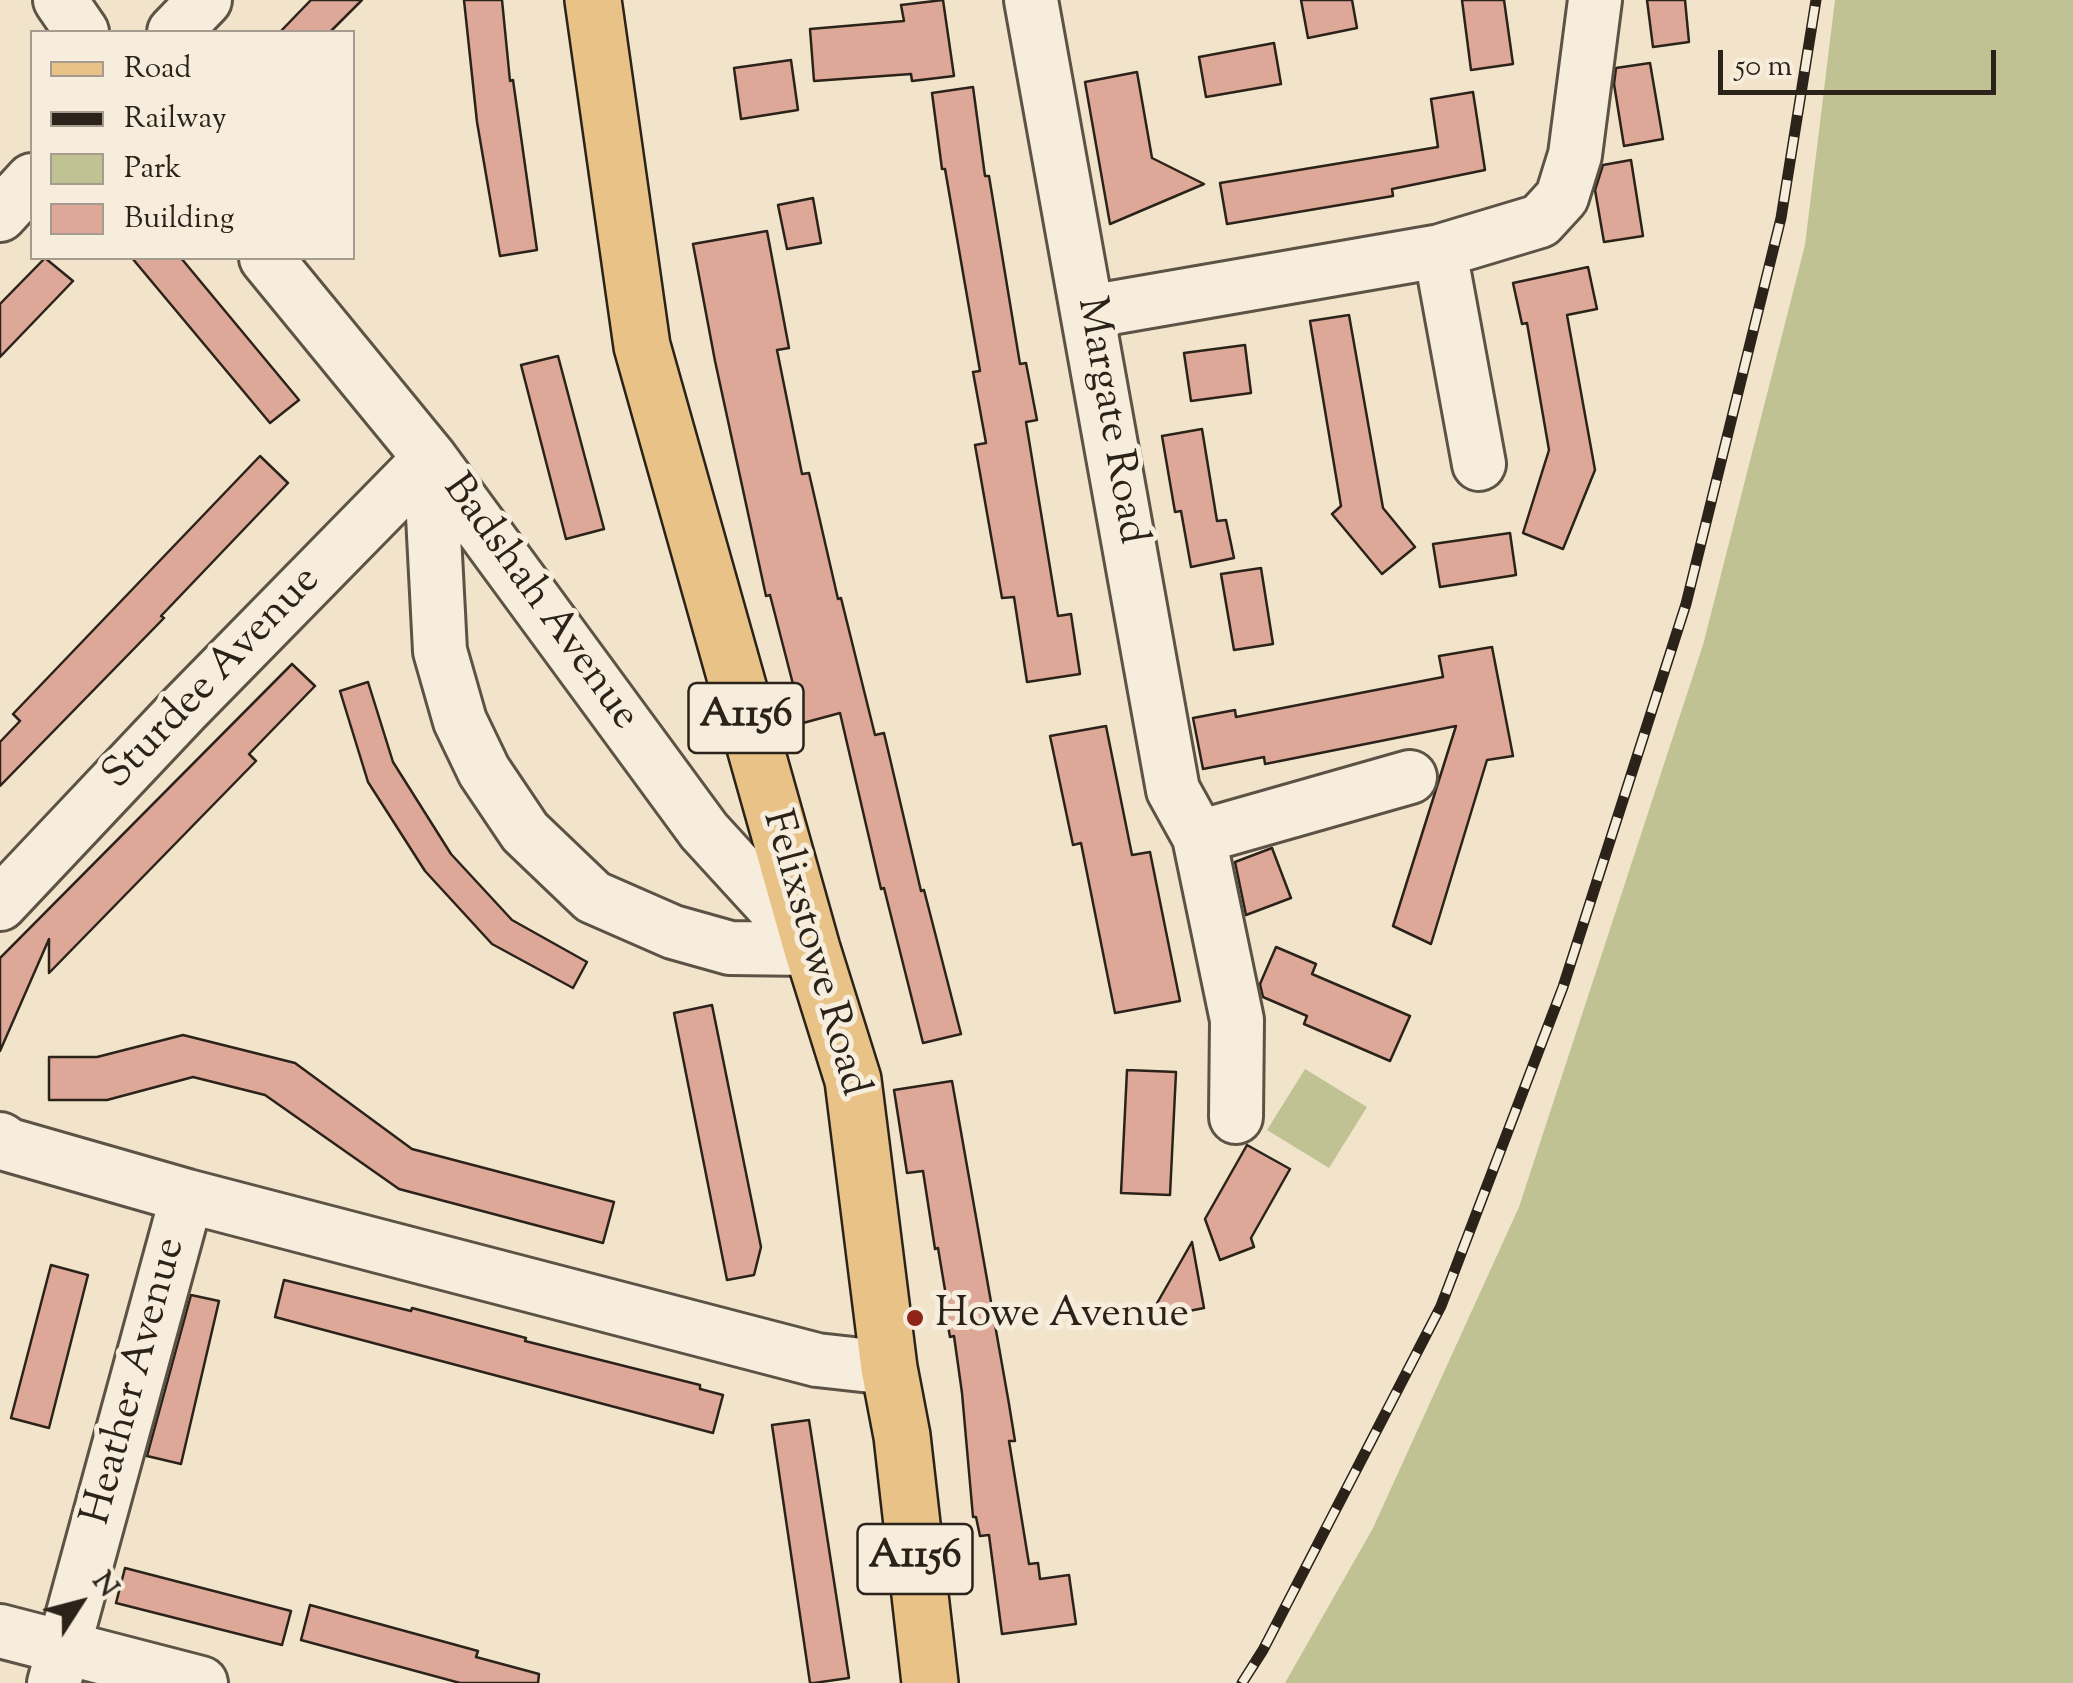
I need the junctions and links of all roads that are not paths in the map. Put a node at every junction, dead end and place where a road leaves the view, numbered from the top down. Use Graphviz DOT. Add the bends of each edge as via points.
graph roads {
  1 [pos="60,0"];
  2 [pos="205,0"];
  3 [pos="593,0"];
  4 [pos="1595,0"];
  5 [pos="1043,2"];
  6 [pos="81,30"];
  7 [pos="176,30"];
  8 [pos="30,182"];
  9 [pos="0,215"];
  10 [pos="1440,251"];
  11 [pos="268,260"];
  12 [pos="1088,312"];
  13 [pos="430,458"];
  14 [pos="1479,464"];
  15 [pos="1410,777"];
  16 [pos="1199,836"];
  17 [pos="0,904"];
  18 [pos="812,949"];
  19 [pos="1236,1117"];
  20 [pos="0,1139"];
  21 [pos="187,1196"];
  22 [pos="890,1368"];
  23 [pos="0,1631"];
  24 [pos="59,1665"];
  25 [pos="201,1683"];
  26 [pos="930,1683"];
  1 -- 6 [label="street"];
  2 -- 7 [label="street"];
  3 -- 18 [label="main road, Felixstowe Road / A1156" via="642,346"];
  4 -- 10 [label="street" via="1575,155 1562,197 1540,221"];
  5 -- 12 [label="street, Margate Road"];
  8 -- 9 [label="street"];
  10 -- 12 [label="street"];
  10 -- 14 [label="street"];
  11 -- 13 [label="street, Badshah Avenue"];
  12 -- 16 [label="street, Margate Road" via="1173,790"];
  13 -- 17 [label="street, Sturdee Avenue"];
  13 -- 18 [label="street, Badshah Avenue" via="704,830"];
  13 -- 18 [label="street" via="440,651 484,772 525,832 593,897 672,932 730,948"];
  15 -- 16 [label="street"];
  16 -- 19 [label="street, Margate Road" via="1238,1020"];
  18 -- 22 [label="main road, Felixstowe Road / A1156" via="853,1080"];
  20 -- 21 [label="street"];
  21 -- 22 [label="street" via="817,1360"];
  21 -- 24 [label="street, Heather Avenue"];
  22 -- 26 [label="main road, Felixstowe Road / A1156"];
  23 -- 24 [label="street"];
  24 -- 25 [label="street"];
}
